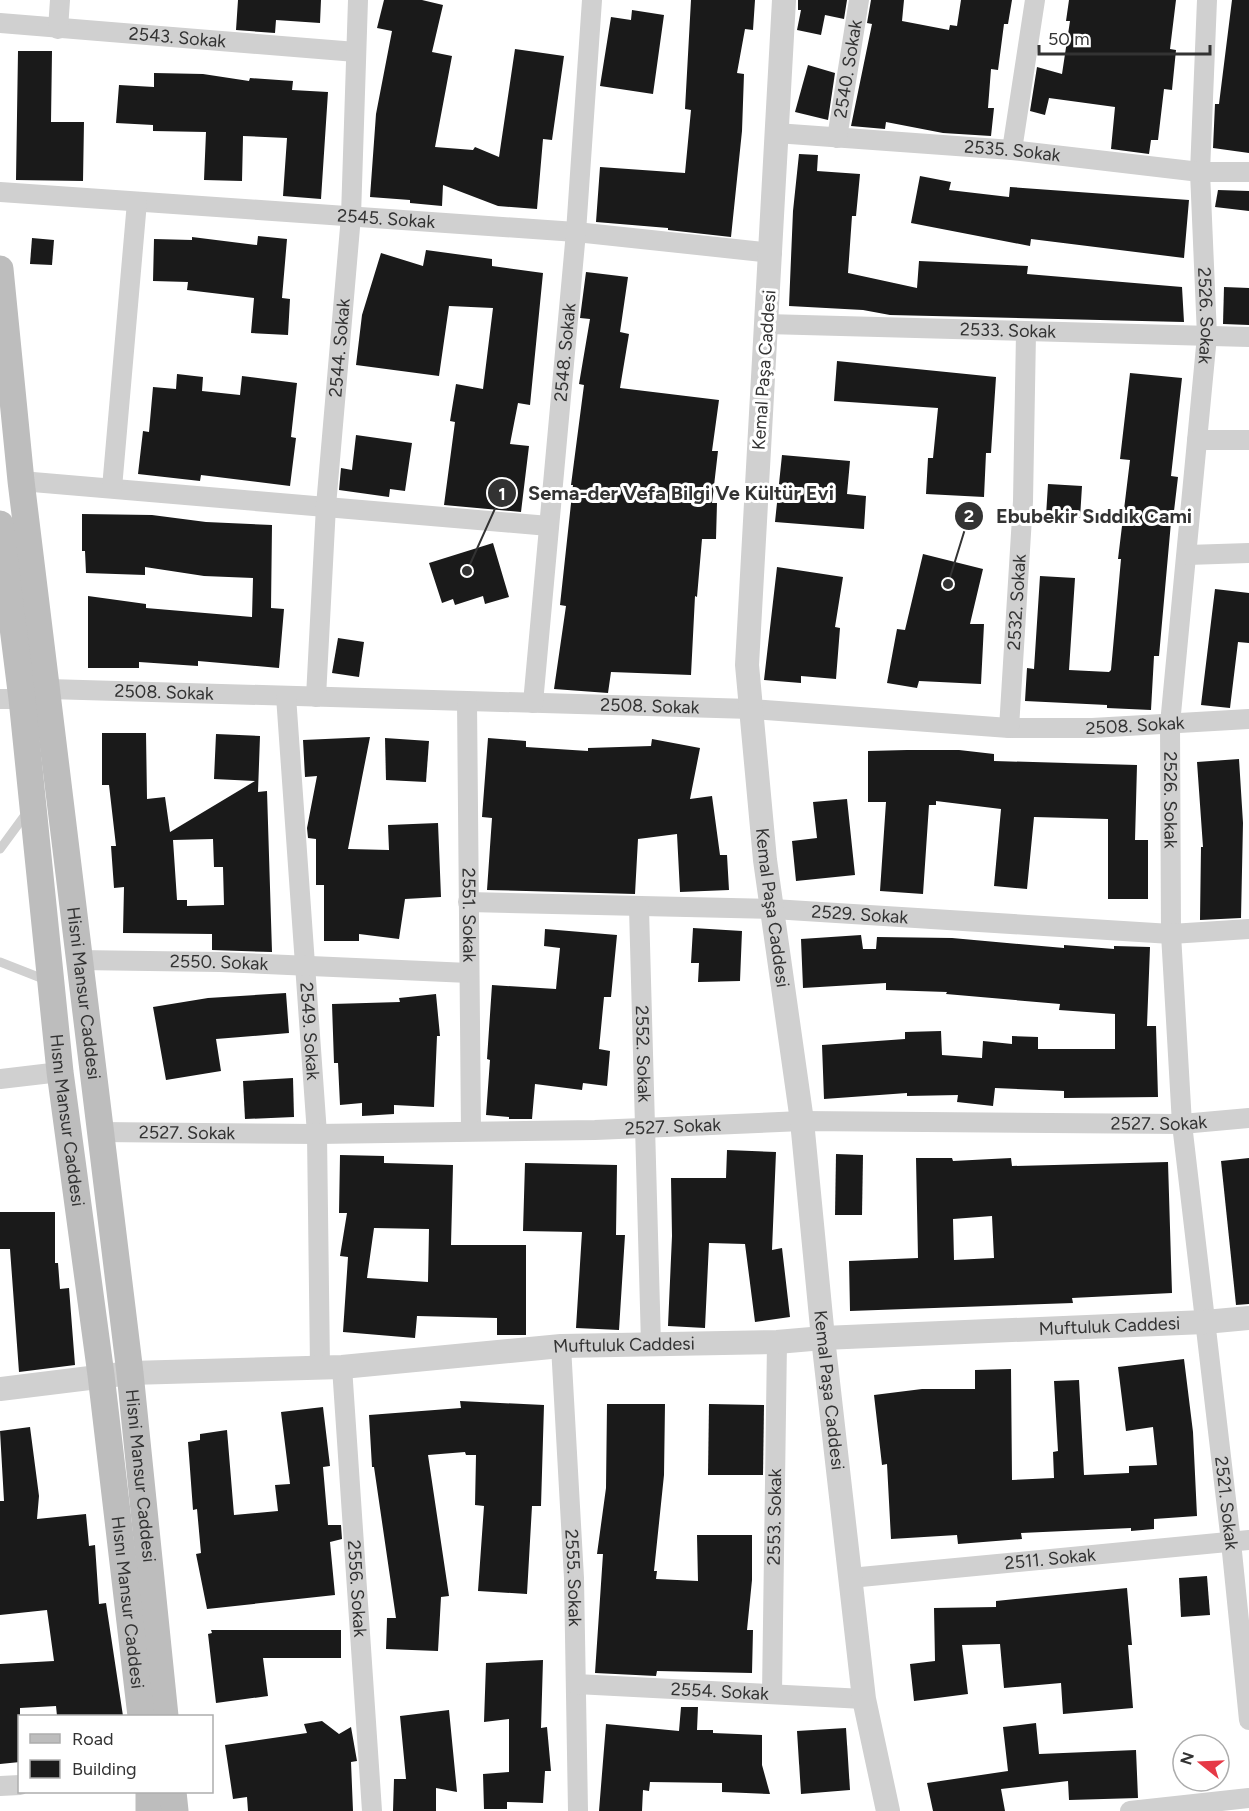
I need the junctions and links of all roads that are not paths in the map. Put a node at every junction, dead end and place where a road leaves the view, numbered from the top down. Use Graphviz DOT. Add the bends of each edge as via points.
graph roads {
  1 [pos="60,0"];
  2 [pos="358,0"];
  3 [pos="592,0"];
  4 [pos="784,0"];
  5 [pos="859,0"];
  6 [pos="1035,0"];
  7 [pos="1207,0"];
  8 [pos="0,23"];
  9 [pos="58,29"];
  10 [pos="356,52"];
  11 [pos="776,133"];
  12 [pos="837,138"];
  13 [pos="1012,150"];
  14 [pos="1200,172"];
  15 [pos="1249,172"];
  16 [pos="0,192"];
  17 [pos="137,202"];
  18 [pos="351,216"];
  19 [pos="576,232"];
  20 [pos="772,253"];
  21 [pos="0,269"];
  22 [pos="766,324"];
  23 [pos="1026,333"];
  24 [pos="1207,336"];
  25 [pos="1249,337"];
  26 [pos="1197,440"];
  27 [pos="1249,440"];
  28 [pos="21,481"];
  29 [pos="112,488"];
  30 [pos="326,506"];
  31 [pos="0,524"];
  32 [pos="549,526"];
  33 [pos="1249,553"];
  34 [pos="1187,555"];
  35 [pos="48,689"];
  36 [pos="285,696"];
  37 [pos="316,697"];
  38 [pos="11,699"];
  39 [pos="467,701"];
  40 [pos="533,703"];
  41 [pos="751,709"];
  42 [pos="1249,719"];
  43 [pos="1170,724"];
  44 [pos="1009,728"];
  45 [pos="33,804"];
  46 [pos="0,849"];
  47 [pos="468,902"];
  48 [pos="639,908"];
  49 [pos="773,909"];
  50 [pos="1249,929"];
  51 [pos="1171,934"];
  52 [pos="78,960"];
  53 [pos="0,962"];
  54 [pos="305,966"];
  55 [pos="469,973"];
  56 [pos="51,982"];
  57 [pos="60,1072"];
  58 [pos="0,1079"];
  59 [pos="1249,1118"];
  60 [pos="802,1121"];
  61 [pos="1182,1124"];
  62 [pos="646,1127"];
  63 [pos="471,1131"];
  64 [pos="99,1132"];
  65 [pos="316,1134"];
  66 [pos="1249,1318"];
  67 [pos="1205,1322"];
  68 [pos="823,1338"];
  69 [pos="777,1342"];
  70 [pos="651,1344"];
  71 [pos="561,1346"];
  72 [pos="331,1367"];
  73 [pos="130,1373"];
  74 [pos="101,1376"];
  75 [pos="0,1389"];
  76 [pos="1240,1541"];
  77 [pos="850,1578"];
  78 [pos="576,1684"];
  79 [pos="772,1693"];
  80 [pos="864,1699"];
  81 [pos="141,1715"];
  82 [pos="165,1715"];
  83 [pos="1249,1720"];
  84 [pos="18,1785"];
  85 [pos="0,1786"];
  86 [pos="149,1793"];
  87 [pos="173,1793"];
  88 [pos="1249,1798"];
  89 [pos="149,1811"];
  90 [pos="175,1811"];
  91 [pos="372,1811"];
  92 [pos="578,1811"];
  93 [pos="888,1811"];
  94 [pos="1130,1811"];
  1 -- 9 [label="street"];
  2 -- 10 [label="street, 2544. Sokak"];
  3 -- 19 [label="street, 2548. Sokak"];
  4 -- 11 [label="street, Kemal Paşa Caddesi"];
  5 -- 12 [label="street, 2540. Sokak"];
  6 -- 13 [label="street"];
  7 -- 14 [label="street, 2526. Sokak"];
  8 -- 9 [label="street, 2543. Sokak"];
  9 -- 10 [label="street, 2543. Sokak"];
  10 -- 18 [label="street, 2544. Sokak"];
  11 -- 12 [label="street, 2535. Sokak"];
  11 -- 20 [label="street, Kemal Paşa Caddesi"];
  12 -- 13 [label="street, 2535. Sokak"];
  13 -- 14 [label="street, 2535. Sokak"];
  14 -- 15 [label="street, 2535. Sokak"];
  14 -- 24 [label="street, 2526. Sokak"];
  16 -- 17 [label="street, 2545. Sokak"];
  17 -- 18 [label="street, 2545. Sokak"];
  17 -- 29 [label="street"];
  18 -- 19 [label="street, 2545. Sokak"];
  18 -- 30 [label="street, 2544. Sokak"];
  19 -- 20 [label="street, 2545. Sokak"];
  19 -- 32 [label="street, 2548. Sokak"];
  20 -- 22 [label="street, Kemal Paşa Caddesi"];
  21 -- 28 [label="main road, Hisni Mansur Caddesi"];
  22 -- 23 [label="street, 2533. Sokak"];
  22 -- 41 [label="street, Kemal Paşa Caddesi" via="747,665"];
  23 -- 24 [label="street, 2533. Sokak"];
  23 -- 44 [label="street, 2532. Sokak" via="1023,501"];
  24 -- 25 [label="street, 2533. Sokak"];
  24 -- 26 [label="street, 2526. Sokak"];
  26 -- 27 [label="street"];
  26 -- 34 [label="street, 2526. Sokak"];
  28 -- 29 [label="street"];
  28 -- 35 [label="main road, Hisni Mansur Caddesi"];
  29 -- 30 [label="street"];
  30 -- 32 [label="street"];
  30 -- 37 [label="street, 2544. Sokak"];
  31 -- 38 [label="main road, Hısnı Mansur Caddesi"];
  32 -- 40 [label="street, 2548. Sokak"];
  33 -- 34 [label="street"];
  34 -- 43 [label="street, 2526. Sokak"];
  35 -- 36 [label="street, 2508. Sokak"];
  35 -- 52 [label="main road, Hisni Mansur Caddesi"];
  36 -- 37 [label="street, 2508. Sokak"];
  36 -- 54 [label="street, 2549. Sokak"];
  37 -- 39 [label="street, 2508. Sokak"];
  38 -- 45 [label="main road, Hısnı Mansur Caddesi"];
  39 -- 40 [label="street, 2508. Sokak"];
  39 -- 47 [label="street, 2551. Sokak"];
  40 -- 41 [label="street, 2508. Sokak"];
  41 -- 44 [label="street, 2508. Sokak"];
  41 -- 49 [label="street, Kemal Paşa Caddesi"];
  42 -- 43 [label="street, 2508. Sokak"];
  43 -- 44 [label="street, 2508. Sokak"];
  43 -- 51 [label="street, 2526. Sokak"];
  45 -- 46 [label="lane"];
  45 -- 56 [label="main road, Hısnı Mansur Caddesi"];
  47 -- 48 [label="street, 2529. Sokak"];
  47 -- 55 [label="street, 2551. Sokak"];
  48 -- 49 [label="street, 2529. Sokak"];
  48 -- 62 [label="street, 2552. Sokak"];
  49 -- 51 [label="street, 2529. Sokak"];
  49 -- 60 [label="street, Kemal Paşa Caddesi"];
  50 -- 51 [label="street, 2529. Sokak"];
  51 -- 61 [label="street, 2526. Sokak"];
  52 -- 54 [label="street, 2550. Sokak"];
  52 -- 64 [label="main road, Hisni Mansur Caddesi"];
  53 -- 56 [label="lane"];
  54 -- 55 [label="street, 2550. Sokak"];
  54 -- 65 [label="street, 2549. Sokak"];
  55 -- 63 [label="street, 2551. Sokak"];
  56 -- 57 [label="main road, Hısnı Mansur Caddesi"];
  57 -- 58 [label="street"];
  57 -- 74 [label="main road, Hısnı Mansur Caddesi"];
  59 -- 61 [label="street, 2527. Sokak"];
  60 -- 61 [label="street, 2527. Sokak"];
  60 -- 62 [label="street, 2527. Sokak"];
  60 -- 68 [label="street, Kemal Paşa Caddesi"];
  61 -- 67 [label="street, 2526. Sokak"];
  62 -- 63 [label="street, 2527. Sokak"];
  62 -- 70 [label="street, 2552. Sokak"];
  63 -- 65 [label="street, 2527. Sokak"];
  64 -- 65 [label="street, 2527. Sokak"];
  64 -- 73 [label="main road, Hisni Mansur Caddesi"];
  65 -- 72 [label="street, 2549. Sokak"];
  66 -- 67 [label="street, Muftuluk Caddesi"];
  67 -- 68 [label="street, Muftuluk Caddesi"];
  67 -- 76 [label="street, 2521. Sokak"];
  68 -- 69 [label="street, Muftuluk Caddesi"];
  68 -- 77 [label="street, Kemal Paşa Caddesi"];
  69 -- 70 [label="street, Muftuluk Caddesi"];
  69 -- 79 [label="street, 2553. Sokak"];
  70 -- 71 [label="street, Muftuluk Caddesi"];
  71 -- 72 [label="street, Muftuluk Caddesi"];
  71 -- 78 [label="street, 2555. Sokak"];
  72 -- 73 [label="street, Muftuluk Caddesi"];
  72 -- 91 [label="street, 2556. Sokak"];
  73 -- 74 [label="street, Muftuluk Caddesi"];
  73 -- 82 [label="main road, Hisni Mansur Caddesi"];
  74 -- 75 [label="street, Muftuluk Caddesi"];
  74 -- 81 [label="main road, Hısnı Mansur Caddesi"];
  76 -- 77 [label="street, 2511. Sokak"];
  76 -- 83 [label="street, 2521. Sokak"];
  77 -- 80 [label="street, Kemal Paşa Caddesi"];
  78 -- 79 [label="street, 2554. Sokak"];
  78 -- 92 [label="street, 2555. Sokak"];
  79 -- 80 [label="street, 2554. Sokak"];
  80 -- 93 [label="street, Kemal Paşa Caddesi"];
  84 -- 85 [label="street"];
  86 -- 89 [label="main road"];
  87 -- 90 [label="main road"];
  88 -- 94 [label="street"];
}
